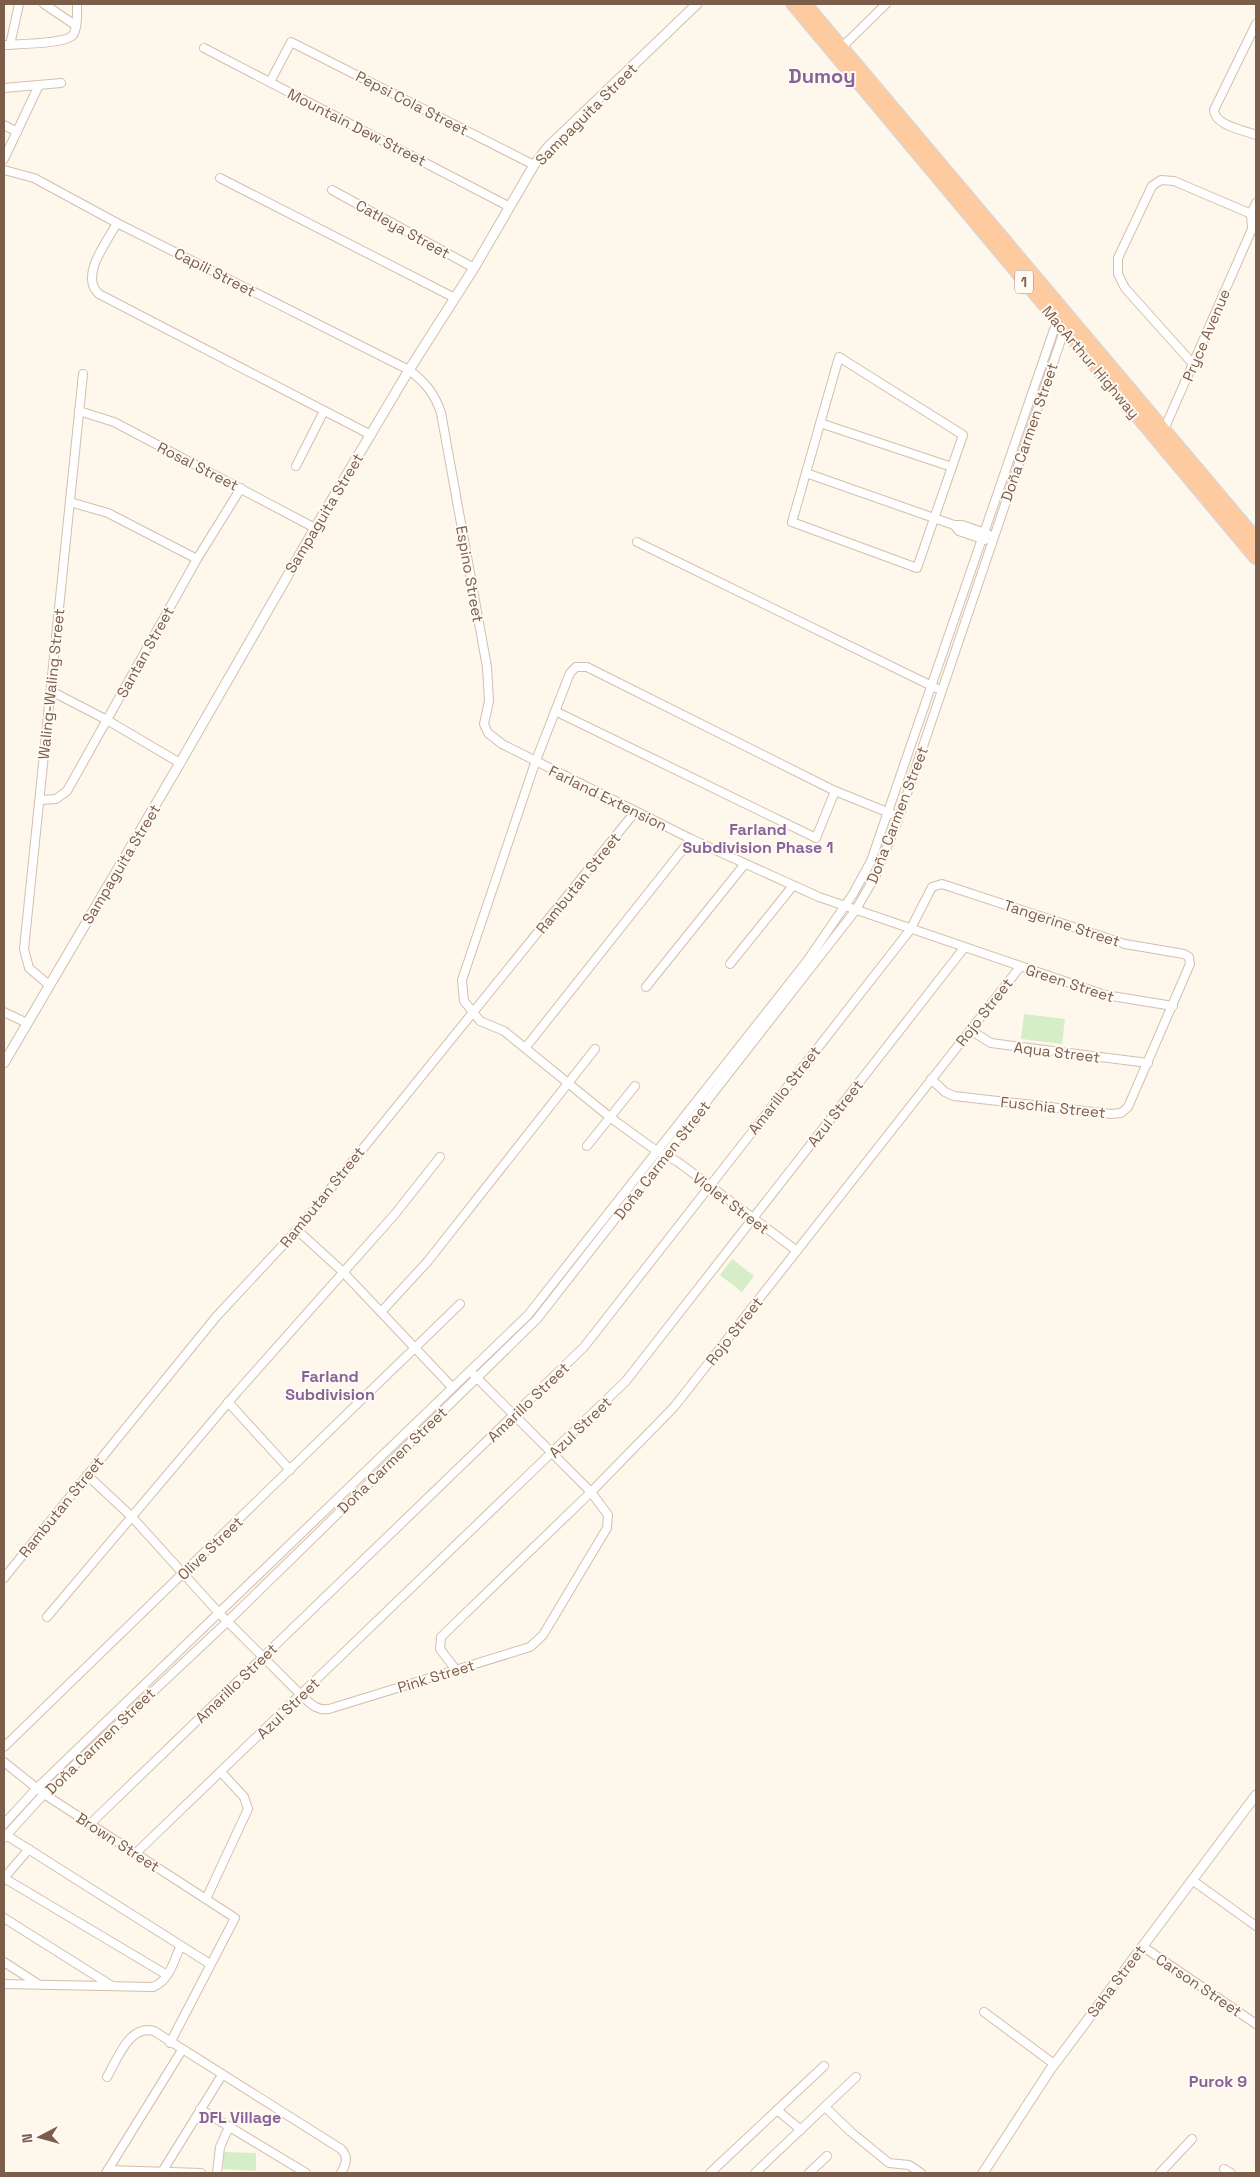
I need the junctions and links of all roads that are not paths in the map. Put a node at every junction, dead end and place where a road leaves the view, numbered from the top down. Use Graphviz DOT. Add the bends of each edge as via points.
graph roads {
  1 [pos="20,4"];
  2 [pos="44,4"];
  3 [pos="78,4"];
  4 [pos="697,4"];
  5 [pos="793,4"];
  6 [pos="805,4"];
  7 [pos="886,4"];
  8 [pos="1256,24"];
  9 [pos="75,25"];
  10 [pos="7,45"];
  11 [pos="204,48"];
  12 [pos="839,51"];
  13 [pos="270,82"];
  14 [pos="62,83"];
  15 [pos="39,85"];
  16 [pos="4,88"];
  17 [pos="4,125"];
  18 [pos="17,132"];
  19 [pos="1256,135"];
  20 [pos="4,159"];
  21 [pos="534,165"];
  22 [pos="4,170"];
  23 [pos="220,178"];
  24 [pos="949,184"];
  25 [pos="332,190"];
  26 [pos="1256,203"];
  27 [pos="510,207"];
  28 [pos="1254,215"];
  29 [pos="117,223"];
  30 [pos="1254,227"];
  31 [pos="474,268"];
  32 [pos="455,298"];
  33 [pos="1066,312"];
  34 [pos="1060,326"];
  35 [pos="1193,364"];
  36 [pos="409,370"];
  37 [pos="84,374"];
  38 [pos="79,411"];
  39 [pos="324,411"];
  40 [pos="820,423"];
  41 [pos="371,435"];
  42 [pos="1162,435"];
  43 [pos="296,466"];
  44 [pos="952,468"];
  45 [pos="806,473"];
  46 [pos="241,488"];
  47 [pos="70,502"];
  48 [pos="934,518"];
  49 [pos="314,528"];
  50 [pos="983,536"];
  51 [pos="993,539"];
  52 [pos="1254,540"];
  53 [pos="637,542"];
  54 [pos="1256,558"];
  55 [pos="197,560"];
  56 [pos="932,686"];
  57 [pos="51,691"];
  58 [pos="941,691"];
  59 [pos="555,711"];
  60 [pos="107,720"];
  61 [pos="535,762"];
  62 [pos="180,763"];
  63 [pos="835,790"];
  64 [pos="40,800"];
  65 [pos="635,812"];
  66 [pos="888,812"];
  67 [pos="899,817"];
  68 [pos="691,839"];
  69 [pos="744,864"];
  70 [pos="792,887"];
  71 [pos="845,907"];
  72 [pos="855,911"];
  73 [pos="910,930"];
  74 [pos="964,948"];
  75 [pos="730,964"];
  76 [pos="1020,967"];
  77 [pos="49,985"];
  78 [pos="646,987"];
  79 [pos="1173,1006"];
  80 [pos="4,1012"];
  81 [pos="473,1013"];
  82 [pos="771,1013"];
  83 [pos="27,1024"];
  84 [pos="970,1030"];
  85 [pos="526,1048"];
  86 [pos="595,1049"];
  87 [pos="4,1063"];
  88 [pos="1148,1063"];
  89 [pos="931,1079"];
  90 [pos="567,1082"];
  91 [pos="635,1086"];
  92 [pos="611,1118"];
  93 [pos="587,1146"];
  94 [pos="662,1153"];
  95 [pos="440,1157"];
  96 [pos="708,1186"];
  97 [pos="752,1220"];
  98 [pos="297,1230"];
  99 [pos="587,1242"];
  100 [pos="594,1247"];
  101 [pos="797,1251"];
  102 [pos="342,1271"];
  103 [pos="540,1300"];
  104 [pos="460,1304"];
  105 [pos="548,1306"];
  106 [pos="382,1312"];
  107 [pos="515,1329"];
  108 [pos="522,1335"];
  109 [pos="415,1349"];
  110 [pos="474,1374"];
  111 [pos="452,1388"];
  112 [pos="228,1402"];
  113 [pos="514,1415"];
  114 [pos="552,1454"];
  115 [pos="290,1470"];
  116 [pos="87,1475"];
  117 [pos="591,1492"];
  118 [pos="131,1516"];
  119 [pos="184,1573"];
  120 [pos="4,1578"];
  121 [pos="220,1613"];
  122 [pos="47,1617"];
  123 [pos="228,1620"];
  124 [pos="264,1656"];
  125 [pos="456,1670"];
  126 [pos="302,1696"];
  127 [pos="4,1747"];
  128 [pos="4,1762"];
  129 [pos="221,1772"];
  130 [pos="36,1789"];
  131 [pos="44,1794"];
  132 [pos="1256,1795"];
  133 [pos="4,1824"];
  134 [pos="90,1824"];
  135 [pos="5,1837"];
  136 [pos="29,1850"];
  137 [pos="136,1853"];
  138 [pos="4,1878"];
  139 [pos="1192,1880"];
  140 [pos="206,1899"];
  141 [pos="4,1918"];
  142 [pos="1256,1926"];
  143 [pos="1142,1946"];
  144 [pos="180,1947"];
  145 [pos="4,1962"];
  146 [pos="210,1964"];
  147 [pos="167,1975"];
  148 [pos="4,1984"];
  149 [pos="39,1985"];
  150 [pos="112,1986"];
  151 [pos="984,2012"];
  152 [pos="1256,2024"];
  153 [pos="170,2043"];
  154 [pos="182,2050"];
  155 [pos="1054,2064"];
  156 [pos="824,2066"];
  157 [pos="222,2075"];
  158 [pos="107,2077"];
  159 [pos="856,2077"];
  160 [pos="825,2107"];
  161 [pos="200,2109"];
  162 [pos="777,2110"];
  163 [pos="229,2127"];
  164 [pos="801,2130"];
  165 [pos="1192,2139"];
  166 [pos="827,2156"];
  167 [pos="107,2171"];
  168 [pos="162,2172"];
  169 [pos="201,2173"];
  170 [pos="217,2173"];
  171 [pos="306,2173"];
  172 [pos="341,2173"];
  173 [pos="710,2173"];
  174 [pos="755,2173"];
  175 [pos="809,2173"];
  176 [pos="920,2173"];
  177 [pos="983,2173"];
  178 [pos="1160,2173"];
  1 -- 10 [label="street"];
  2 -- 9 [label="street"];
  3 -- 9 [label="street"];
  4 -- 21 [label="street, Sampaguita Street"];
  5 -- 12 [label="highway, MacArthur Highway / 1"];
  6 -- 12 [label="highway, MacArthur Highway / 1"];
  7 -- 12 [label="street"];
  8 -- 19 [label="street" via="1215,105 1214,114 1222,122"];
  9 -- 10 [label="street" via="71,37 66,40"];
  11 -- 13 [label="street, Mountain Dew Street"];
  12 -- 24 [label="highway, MacArthur Highway / 1"];
  13 -- 21 [label="street, Pepsi Cola Street" via="291,42"];
  13 -- 27 [label="street, Mountain Dew Street"];
  14 -- 15 [label="street"];
  15 -- 16 [label="street"];
  15 -- 18 [label="street"];
  17 -- 18 [label="street"];
  18 -- 20 [label="street"];
  21 -- 27 [label="street, Sampaguita Street"];
  22 -- 29 [label="street, Capili Street" via="23,174"];
  23 -- 32 [label="street"];
  24 -- 33 [label="highway, MacArthur Highway / 1"];
  24 -- 34 [label="highway, MacArthur Highway / 1"];
  25 -- 31 [label="street, Catleya Street"];
  26 -- 28 [label="street, Pryce Avenue"];
  27 -- 31 [label="street, Sampaguita Street"];
  28 -- 30 [label="street, Pryce Avenue"];
  28 -- 35 [label="street" via="1174,181 1161,180 1152,186 1118,258 1118,274 1125,288"];
  29 -- 36 [label="street, Capili Street"];
  29 -- 39 [label="street" via="92,272 91,283 99,294"];
  30 -- 35 [label="street, Pryce Avenue"];
  31 -- 32 [label="street, Sampaguita Street"];
  32 -- 36 [label="street, Sampaguita Street"];
  33 -- 34 [label="street, Doña Carmen Street"];
  33 -- 34 [label="street, Doña Carmen Street"];
  33 -- 42 [label="highway, MacArthur Highway / 1"];
  34 -- 42 [label="highway, MacArthur Highway / 1"];
  34 -- 50 [label="street, Doña Carmen Street"];
  34 -- 51 [label="street, Doña Carmen Street"];
  35 -- 42 [label="street, Pryce Avenue"];
  36 -- 41 [label="street, Sampaguita Street"];
  36 -- 61 [label="street, Espino Street" via="434,394 443,424 488,673 489,701 484,724 488,733 498,741"];
  37 -- 38 [label="street, Waling-Waling Street"];
  38 -- 46 [label="street, Rosal Street" via="114,422"];
  38 -- 47 [label="street, Waling-Waling Street"];
  39 -- 41 [label="street"];
  39 -- 43 [label="street"];
  40 -- 44 [label="street"];
  40 -- 44 [label="street" via="839,357 963,435"];
  40 -- 45 [label="street"];
  41 -- 49 [label="street, Sampaguita Street"];
  42 -- 52 [label="highway, MacArthur Highway / 1" via="1233,520"];
  44 -- 48 [label="street"];
  45 -- 48 [label="street"];
  45 -- 48 [label="street" via="792,522 917,568"];
  46 -- 49 [label="street, Rosal Street"];
  46 -- 55 [label="street, Santan Street"];
  47 -- 55 [label="street" via="108,513"];
  47 -- 57 [label="street, Waling-Waling Street"];
  48 -- 50 [label="street" via="954,525 959,531"];
  49 -- 62 [label="street, Sampaguita Street"];
  50 -- 51 [label="street"];
  50 -- 56 [label="street, Doña Carmen Street"];
  51 -- 58 [label="street, Doña Carmen Street"];
  52 -- 54 [label="highway, MacArthur Highway / 1"];
  53 -- 56 [label="street"];
  55 -- 60 [label="street, Santan Street"];
  56 -- 58 [label="street"];
  56 -- 66 [label="street, Doña Carmen Street"];
  57 -- 60 [label="street"];
  57 -- 64 [label="street, Waling-Waling Street"];
  58 -- 67 [label="street, Doña Carmen Street"];
  59 -- 61 [label="street"];
  59 -- 63 [label="street" via="570,673 583,666"];
  59 -- 63 [label="street" via="816,838"];
  60 -- 62 [label="street"];
  60 -- 64 [label="street, Santan Street" via="67,791 56,798"];
  61 -- 65 [label="street, Farland Extension"];
  61 -- 81 [label="street" via="462,980 464,1001"];
  62 -- 77 [label="street, Sampaguita Street"];
  63 -- 66 [label="street"];
  64 -- 77 [label="street, Waling-Waling Street" via="24,949 29,968"];
  65 -- 68 [label="street, Farland Extension"];
  65 -- 81 [label="street, Rambutan Street"];
  66 -- 67 [label="street"];
  66 -- 71 [label="street, Doña Carmen Street" via="866,872"];
  67 -- 72 [label="street, Doña Carmen Street" via="876,875"];
  68 -- 69 [label="street, Farland Extension"];
  68 -- 85 [label="street"];
  69 -- 70 [label="street, Farland Extension"];
  69 -- 78 [label="street"];
  70 -- 71 [label="street, Farland Extension"];
  70 -- 75 [label="street"];
  71 -- 72 [label="street, Farland Extension"];
  71 -- 82 [label="street, Doña Carmen Street"];
  72 -- 73 [label="street, Green Street"];
  72 -- 82 [label="street, Doña Carmen Street"];
  73 -- 74 [label="street, Green Street"];
  73 -- 79 [label="street, Tangerine Street" via="929,890 942,884 1125,944 1184,954 1190,964"];
  73 -- 96 [label="street, Amarillo Street"];
  74 -- 76 [label="street, Green Street"];
  74 -- 97 [label="street, Azul Street"];
  76 -- 79 [label="street, Green Street" via="1121,1000"];
  76 -- 84 [label="street, Rojo Street"];
  77 -- 83 [label="street, Sampaguita Street"];
  79 -- 88 [label="street, Fuschia Street"];
  80 -- 83 [label="street"];
  81 -- 85 [label="street, Violet Street" via="480,1021 499,1028"];
  81 -- 98 [label="street, Rambutan Street"];
  82 -- 94 [label="street, Doña Carmen Street"];
  83 -- 87 [label="street, Sampaguita Street"];
  84 -- 88 [label="street, Aqua Street" via="991,1043"];
  84 -- 89 [label="street, Rojo Street"];
  85 -- 90 [label="street, Violet Street"];
  86 -- 90 [label="street"];
  88 -- 89 [label="street, Fuschia Street" via="1128,1107 1117,1114 954,1096"];
  89 -- 101 [label="street, Rojo Street"];
  90 -- 92 [label="street, Violet Street"];
  90 -- 106 [label="street" via="428,1261"];
  91 -- 92 [label="street"];
  92 -- 93 [label="street"];
  92 -- 94 [label="street, Violet Street"];
  94 -- 96 [label="street, Violet Street"];
  94 -- 99 [label="street, Doña Carmen Street"];
  94 -- 100 [label="street, Doña Carmen Street"];
  95 -- 102 [label="street" via="395,1214"];
  96 -- 97 [label="street, Violet Street"];
  96 -- 113 [label="street, Amarillo Street" via="584,1347"];
  97 -- 101 [label="street, Violet Street"];
  97 -- 114 [label="street, Azul Street" via="626,1381"];
  98 -- 102 [label="street"];
  98 -- 116 [label="street, Rambutan Street" via="216,1317"];
  99 -- 100 [label="street"];
  99 -- 103 [label="street, Doña Carmen Street"];
  100 -- 105 [label="street, Doña Carmen Street"];
  101 -- 117 [label="street, Rojo Street" via="674,1407"];
  102 -- 106 [label="street"];
  102 -- 112 [label="street"];
  103 -- 105 [label="street"];
  103 -- 107 [label="street, Doña Carmen Street"];
  104 -- 109 [label="street, Olive Street"];
  105 -- 108 [label="street, Doña Carmen Street"];
  106 -- 109 [label="street"];
  107 -- 108 [label="street"];
  107 -- 110 [label="street, Doña Carmen Street"];
  108 -- 110 [label="street, Doña Carmen Street"];
  109 -- 111 [label="street"];
  109 -- 115 [label="street, Olive Street"];
  110 -- 111 [label="street, Doña Carmen Street"];
  110 -- 113 [label="street"];
  110 -- 123 [label="street, Doña Carmen Street"];
  111 -- 121 [label="street, Doña Carmen Street"];
  112 -- 115 [label="street"];
  112 -- 118 [label="street"];
  113 -- 114 [label="street"];
  113 -- 124 [label="street, Amarillo Street"];
  114 -- 117 [label="street"];
  114 -- 126 [label="street, Azul Street"];
  115 -- 119 [label="street, Olive Street"];
  116 -- 118 [label="street, Pink Street"];
  116 -- 120 [label="street, Rambutan Street"];
  117 -- 125 [label="street, Rojo Street" via="441,1637 440,1649"];
  117 -- 125 [label="street, Pink Street" via="606,1510 607,1528 537,1642"];
  118 -- 119 [label="street, Pink Street"];
  118 -- 122 [label="street"];
  119 -- 121 [label="street, Pink Street"];
  119 -- 127 [label="street, Olive Street"];
  121 -- 123 [label="street, Pink Street"];
  121 -- 130 [label="street, Doña Carmen Street"];
  123 -- 124 [label="street, Pink Street"];
  123 -- 131 [label="street, Doña Carmen Street"];
  124 -- 126 [label="street, Pink Street"];
  124 -- 134 [label="street, Amarillo Street"];
  125 -- 126 [label="street, Pink Street" via="329,1710 314,1707"];
  126 -- 129 [label="street, Azul Street"];
  128 -- 130 [label="street, Brown Street"];
  129 -- 137 [label="street, Azul Street"];
  129 -- 140 [label="street" via="244,1796 248,1809"];
  130 -- 131 [label="street, Brown Street"];
  130 -- 133 [label="street, Doña Carmen Street"];
  131 -- 134 [label="street, Brown Street"];
  131 -- 135 [label="street, Doña Carmen Street"];
  132 -- 139 [label="street, Saha Street"];
  134 -- 137 [label="street, Brown Street"];
  135 -- 136 [label="street"];
  136 -- 138 [label="street"];
  136 -- 144 [label="street"];
  137 -- 140 [label="street, Brown Street"];
  138 -- 147 [label="street"];
  139 -- 142 [label="street"];
  139 -- 143 [label="street, Saha Street"];
  140 -- 146 [label="street, Brown Street" via="235,1918"];
  141 -- 150 [label="street"];
  143 -- 152 [label="street, Carson Street"];
  143 -- 155 [label="street, Saha Street"];
  144 -- 146 [label="street"];
  144 -- 147 [label="street"];
  145 -- 149 [label="street"];
  146 -- 153 [label="street"];
  147 -- 150 [label="street" via="153,1987"];
  148 -- 149 [label="street"];
  149 -- 150 [label="street"];
  151 -- 155 [label="street"];
  153 -- 154 [label="street"];
  153 -- 158 [label="street" via="154,2031 139,2032 126,2044"];
  154 -- 157 [label="street"];
  154 -- 167 [label="street"];
  155 -- 177 [label="street, Saha Street"];
  156 -- 162 [label="street"];
  157 -- 161 [label="street"];
  157 -- 172 [label="street" via="341,2149 346,2162"];
  159 -- 160 [label="street"];
  160 -- 164 [label="street"];
  160 -- 176 [label="street" via="889,2163 909,2165"];
  161 -- 163 [label="street"];
  161 -- 168 [label="street"];
  162 -- 164 [label="street"];
  162 -- 173 [label="street"];
  163 -- 170 [label="street" via="220,2147"];
  163 -- 171 [label="street"];
  164 -- 174 [label="street"];
  165 -- 178 [label="street"];
  166 -- 175 [label="street"];
  167 -- 168 [label="street"];
  168 -- 169 [label="street"];
}
